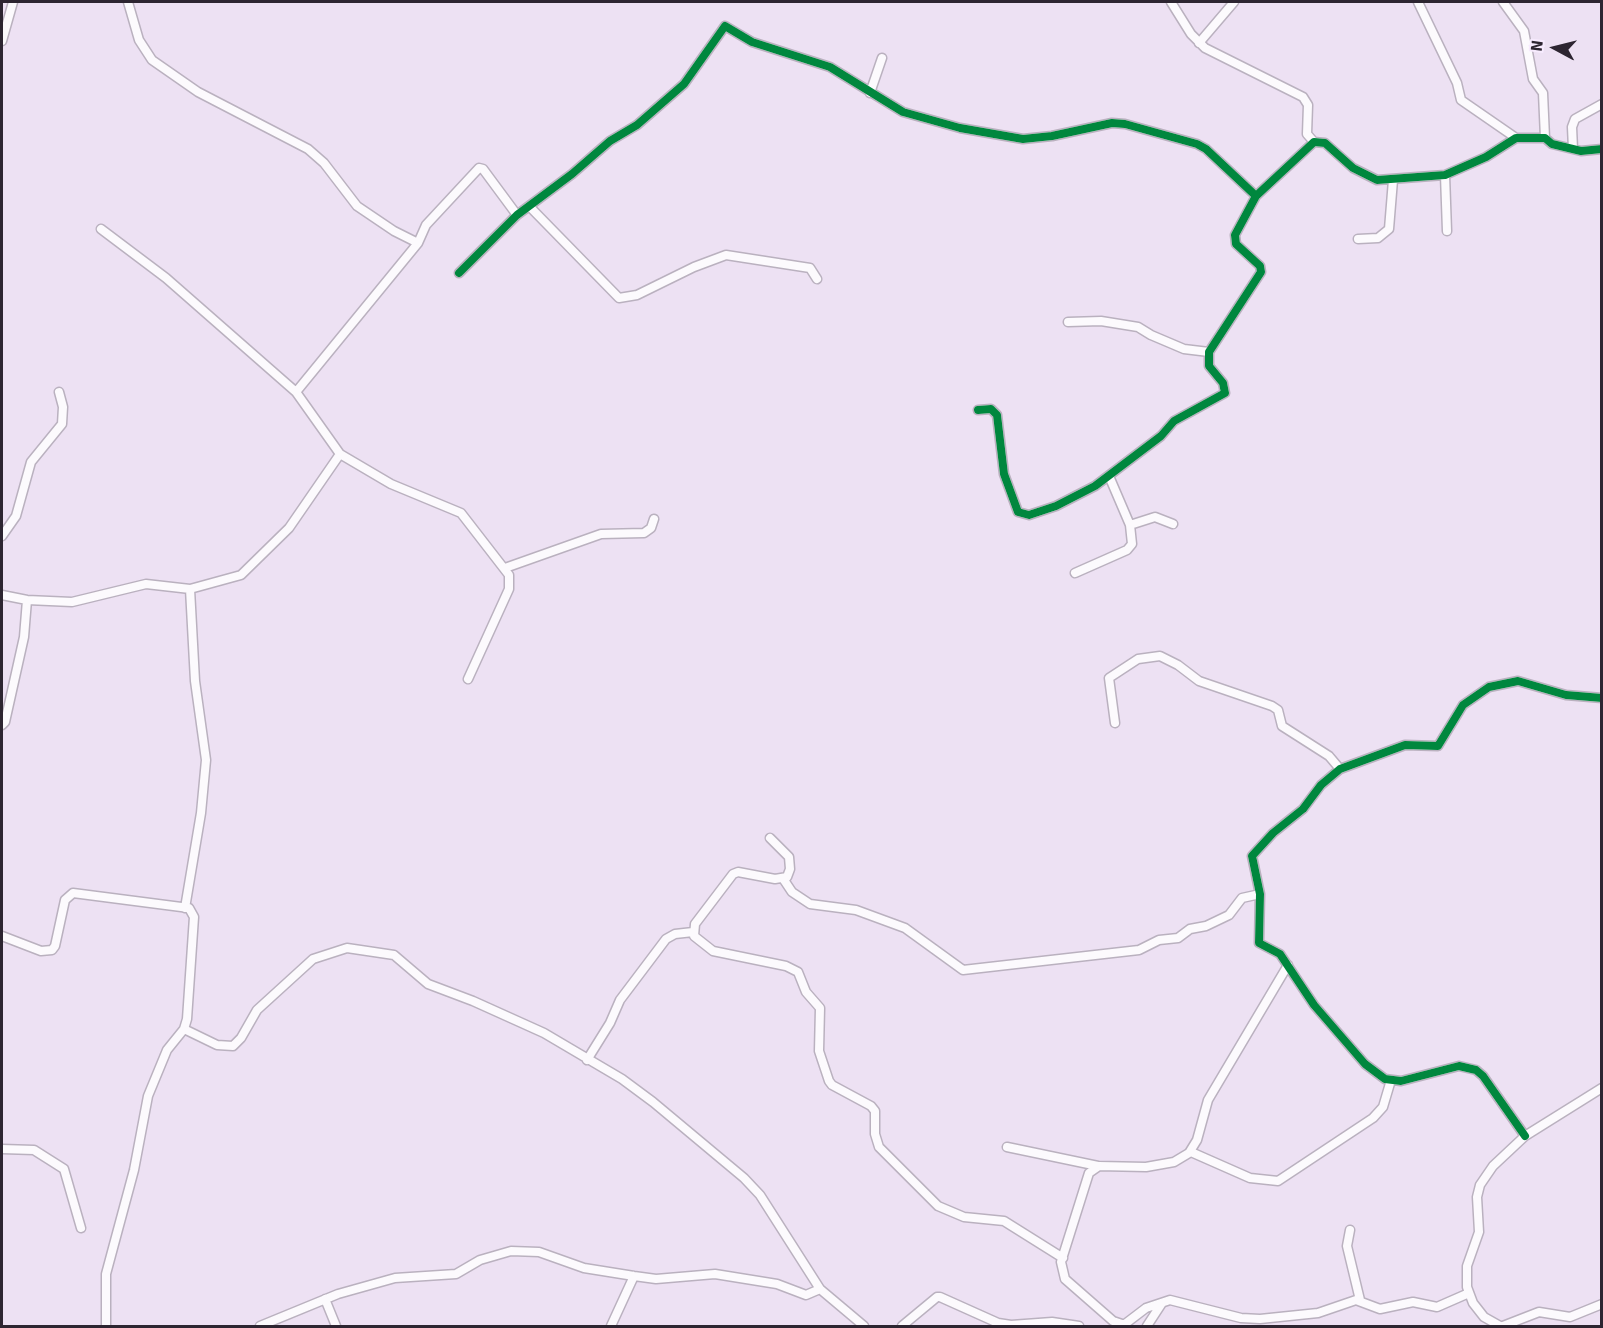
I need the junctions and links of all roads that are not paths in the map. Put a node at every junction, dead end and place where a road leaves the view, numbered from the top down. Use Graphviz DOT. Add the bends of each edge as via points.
graph roads {
  1 [pos="13,2"];
  2 [pos="128,2"];
  3 [pos="1171,2"];
  4 [pos="1234,2"];
  5 [pos="1418,2"];
  6 [pos="1503,2"];
  7 [pos="2,41"];
  8 [pos="1199,43"];
  9 [pos="882,58"];
  10 [pos="870,93"];
  11 [pos="1602,104"];
  12 [pos="1516,138"];
  13 [pos="1545,138"];
  14 [pos="1314,142"];
  15 [pos="1573,149"];
  16 [pos="1602,149"];
  17 [pos="1444,175"];
  18 [pos="1393,180"];
  19 [pos="1256,196"];
  20 [pos="530,207"];
  21 [pos="517,215"];
  22 [pos="101,229"];
  23 [pos="1447,231"];
  24 [pos="1358,239"];
  25 [pos="418,243"];
  26 [pos="459,273"];
  27 [pos="817,279"];
  28 [pos="1068,322"];
  29 [pos="1209,352"];
  30 [pos="59,392"];
  31 [pos="296,392"];
  32 [pos="978,410"];
  33 [pos="340,454"];
  34 [pos="1109,476"];
  35 [pos="654,519"];
  36 [pos="1173,524"];
  37 [pos="1130,525"];
  38 [pos="2,536"];
  39 [pos="505,568"];
  40 [pos="1075,573"];
  41 [pos="190,589"];
  42 [pos="2,595"];
  43 [pos="27,600"];
  44 [pos="468,680"];
  45 [pos="1602,698"];
  46 [pos="1116,723"];
  47 [pos="2,725"];
  48 [pos="1340,769"];
  49 [pos="770,838"];
  50 [pos="784,880"];
  51 [pos="1260,894"];
  52 [pos="184,908"];
  53 [pos="693,932"];
  54 [pos="2,936"];
  55 [pos="1288,965"];
  56 [pos="184,1029"];
  57 [pos="587,1060"];
  58 [pos="1391,1080"];
  59 [pos="1602,1088"];
  60 [pos="1525,1136"];
  61 [pos="1007,1147"];
  62 [pos="2,1149"];
  63 [pos="1191,1152"];
  64 [pos="1099,1166"];
  65 [pos="81,1228"];
  66 [pos="1350,1230"];
  67 [pos="1063,1258"];
  68 [pos="634,1276"];
  69 [pos="820,1288"];
  70 [pos="1468,1293"];
  71 [pos="325,1299"];
  72 [pos="1360,1300"];
  73 [pos="1162,1302"];
  74 [pos="1602,1304"];
  75 [pos="1113,1325"];
  76 [pos="106,1326"];
  77 [pos="260,1326"];
  78 [pos="336,1326"];
  79 [pos="611,1326"];
  80 [pos="864,1326"];
  81 [pos="902,1326"];
  82 [pos="1079,1326"];
  83 [pos="1147,1326"];
  84 [pos="1501,1326"];
  1 -- 7 [label="street"];
  2 -- 25 [label="street" via="139,40 152,60 198,92 308,149 357,206"];
  3 -- 8 [label="street"];
  4 -- 8 [label="street"];
  5 -- 12 [label="street" via="1461,100"];
  6 -- 13 [label="street" via="1524,31 1533,79 1543,93"];
  8 -- 14 [label="street" via="1250,73 1303,97 1308,105 1307,134"];
  9 -- 10 [label="street"];
  10 -- 19 [label="street" via="916,117 1023,139 1125,124 1206,149"];
  10 -- 20 [label="street" via="830,67 752,42 725,26 684,84"];
  11 -- 15 [label="street" via="1575,119"];
  12 -- 13 [label="street"];
  12 -- 17 [label="street" via="1486,157"];
  13 -- 15 [label="street" via="1552,144"];
  14 -- 18 [label="street" via="1325,143 1364,174 1377,180"];
  14 -- 19 [label="street"];
  15 -- 16 [label="street"];
  17 -- 18 [label="street"];
  17 -- 23 [label="street"];
  18 -- 24 [label="street" via="1389,229 1378,238"];
  19 -- 29 [label="street" via="1235,240 1260,266 1261,272"];
  20 -- 21 [label="street"];
  20 -- 27 [label="street" via="619,298 645,291 726,255 810,268"];
  21 -- 25 [label="street" via="479,168 426,225"];
  21 -- 26 [label="street"];
  22 -- 31 [label="street" via="166,278"];
  25 -- 31 [label="street"];
  28 -- 29 [label="street" via="1101,321 1138,327 1185,349"];
  29 -- 34 [label="street" via="1209,366 1223,383 1225,393 1174,420 1161,436"];
  30 -- 38 [label="street" via="62,424 31,462 16,516"];
  31 -- 33 [label="street"];
  32 -- 34 [label="street" via="991,409 997,415 1004,474 1015,506 1022,514 1056,506"];
  33 -- 39 [label="street" via="395,486 461,513"];
  33 -- 41 [label="street" via="289,528 244,573"];
  34 -- 37 [label="street"];
  35 -- 39 [label="street" via="644,533 600,534"];
  36 -- 37 [label="street" via="1155,517"];
  37 -- 40 [label="street" via="1132,544 1127,550"];
  39 -- 44 [label="street" via="509,589"];
  41 -- 43 [label="street" via="146,584 72,602"];
  41 -- 52 [label="street" via="195,681 206,760"];
  42 -- 43 [label="street"];
  43 -- 47 [label="street" via="24,637"];
  45 -- 48 [label="street" via="1572,696 1518,681 1501,683 1463,705 1438,746 1405,745"];
  46 -- 48 [label="street" via="1109,678 1138,658 1160,656 1199,681 1278,710 1282,726 1329,756"];
  48 -- 51 [label="street" via="1321,785 1304,809 1255,852 1252,859"];
  49 -- 50 [label="street" via="789,856 790,869"];
  50 -- 51 [label="street" via="792,892 810,904 855,910 904,928 963,970 1139,950 1206,926 1229,915 1242,898"];
  50 -- 53 [label="street" via="733,874"];
  51 -- 55 [label="street" via="1258,943 1280,954"];
  52 -- 54 [label="street" via="73,893 65,900 52,950 41,951"];
  52 -- 56 [label="street" via="193,913 195,921"];
  53 -- 57 [label="street" via="666,939 620,1000"];
  53 -- 67 [label="street" via="697,941 713,951 798,972 806,992 820,1008 819,1051 829,1081 871,1106 879,1147 938,1206 964,1217 1004,1221"];
  55 -- 58 [label="street" via="1314,1005 1365,1064"];
  55 -- 63 [label="street" via="1208,1100"];
  56 -- 57 [label="street" via="217,1045 233,1046 256,1010 313,959 347,948 394,955 437,988 544,1033"];
  56 -- 76 [label="street" via="167,1050 148,1096 134,1170 106,1274"];
  57 -- 69 [label="street" via="622,1079 744,1178 760,1195"];
  58 -- 60 [label="street" via="1408,1080 1459,1066 1476,1070"];
  58 -- 63 [label="street" via="1383,1107 1373,1118 1278,1181 1250,1178"];
  59 -- 60 [label="street"];
  60 -- 70 [label="street" via="1493,1166 1480,1185 1479,1232 1467,1266"];
  61 -- 64 [label="street"];
  62 -- 65 [label="street" via="34,1150 64,1169"];
  63 -- 64 [label="street" via="1174,1162 1146,1167"];
  64 -- 67 [label="street" via="1087,1176"];
  66 -- 72 [label="street" via="1348,1251"];
  67 -- 75 [label="street" via="1061,1268 1068,1284"];
  68 -- 69 [label="street" via="656,1279 715,1274 777,1284 806,1295"];
  68 -- 71 [label="street" via="584,1268 539,1252 510,1251 480,1260 456,1274 395,1278"];
  68 -- 79 [label="street"];
  69 -- 80 [label="street"];
  70 -- 72 [label="street" via="1437,1307 1413,1302 1380,1309"];
  70 -- 84 [label="street" via="1484,1317"];
  71 -- 77 [label="street"];
  71 -- 78 [label="street"];
  72 -- 73 [label="street" via="1318,1313 1260,1319 1170,1300"];
  73 -- 75 [label="street" via="1146,1308 1125,1324"];
  73 -- 83 [label="street"];
  74 -- 84 [label="street" via="1570,1317 1539,1312"];
  81 -- 82 [label="street" via="940,1296 998,1323"];
}
